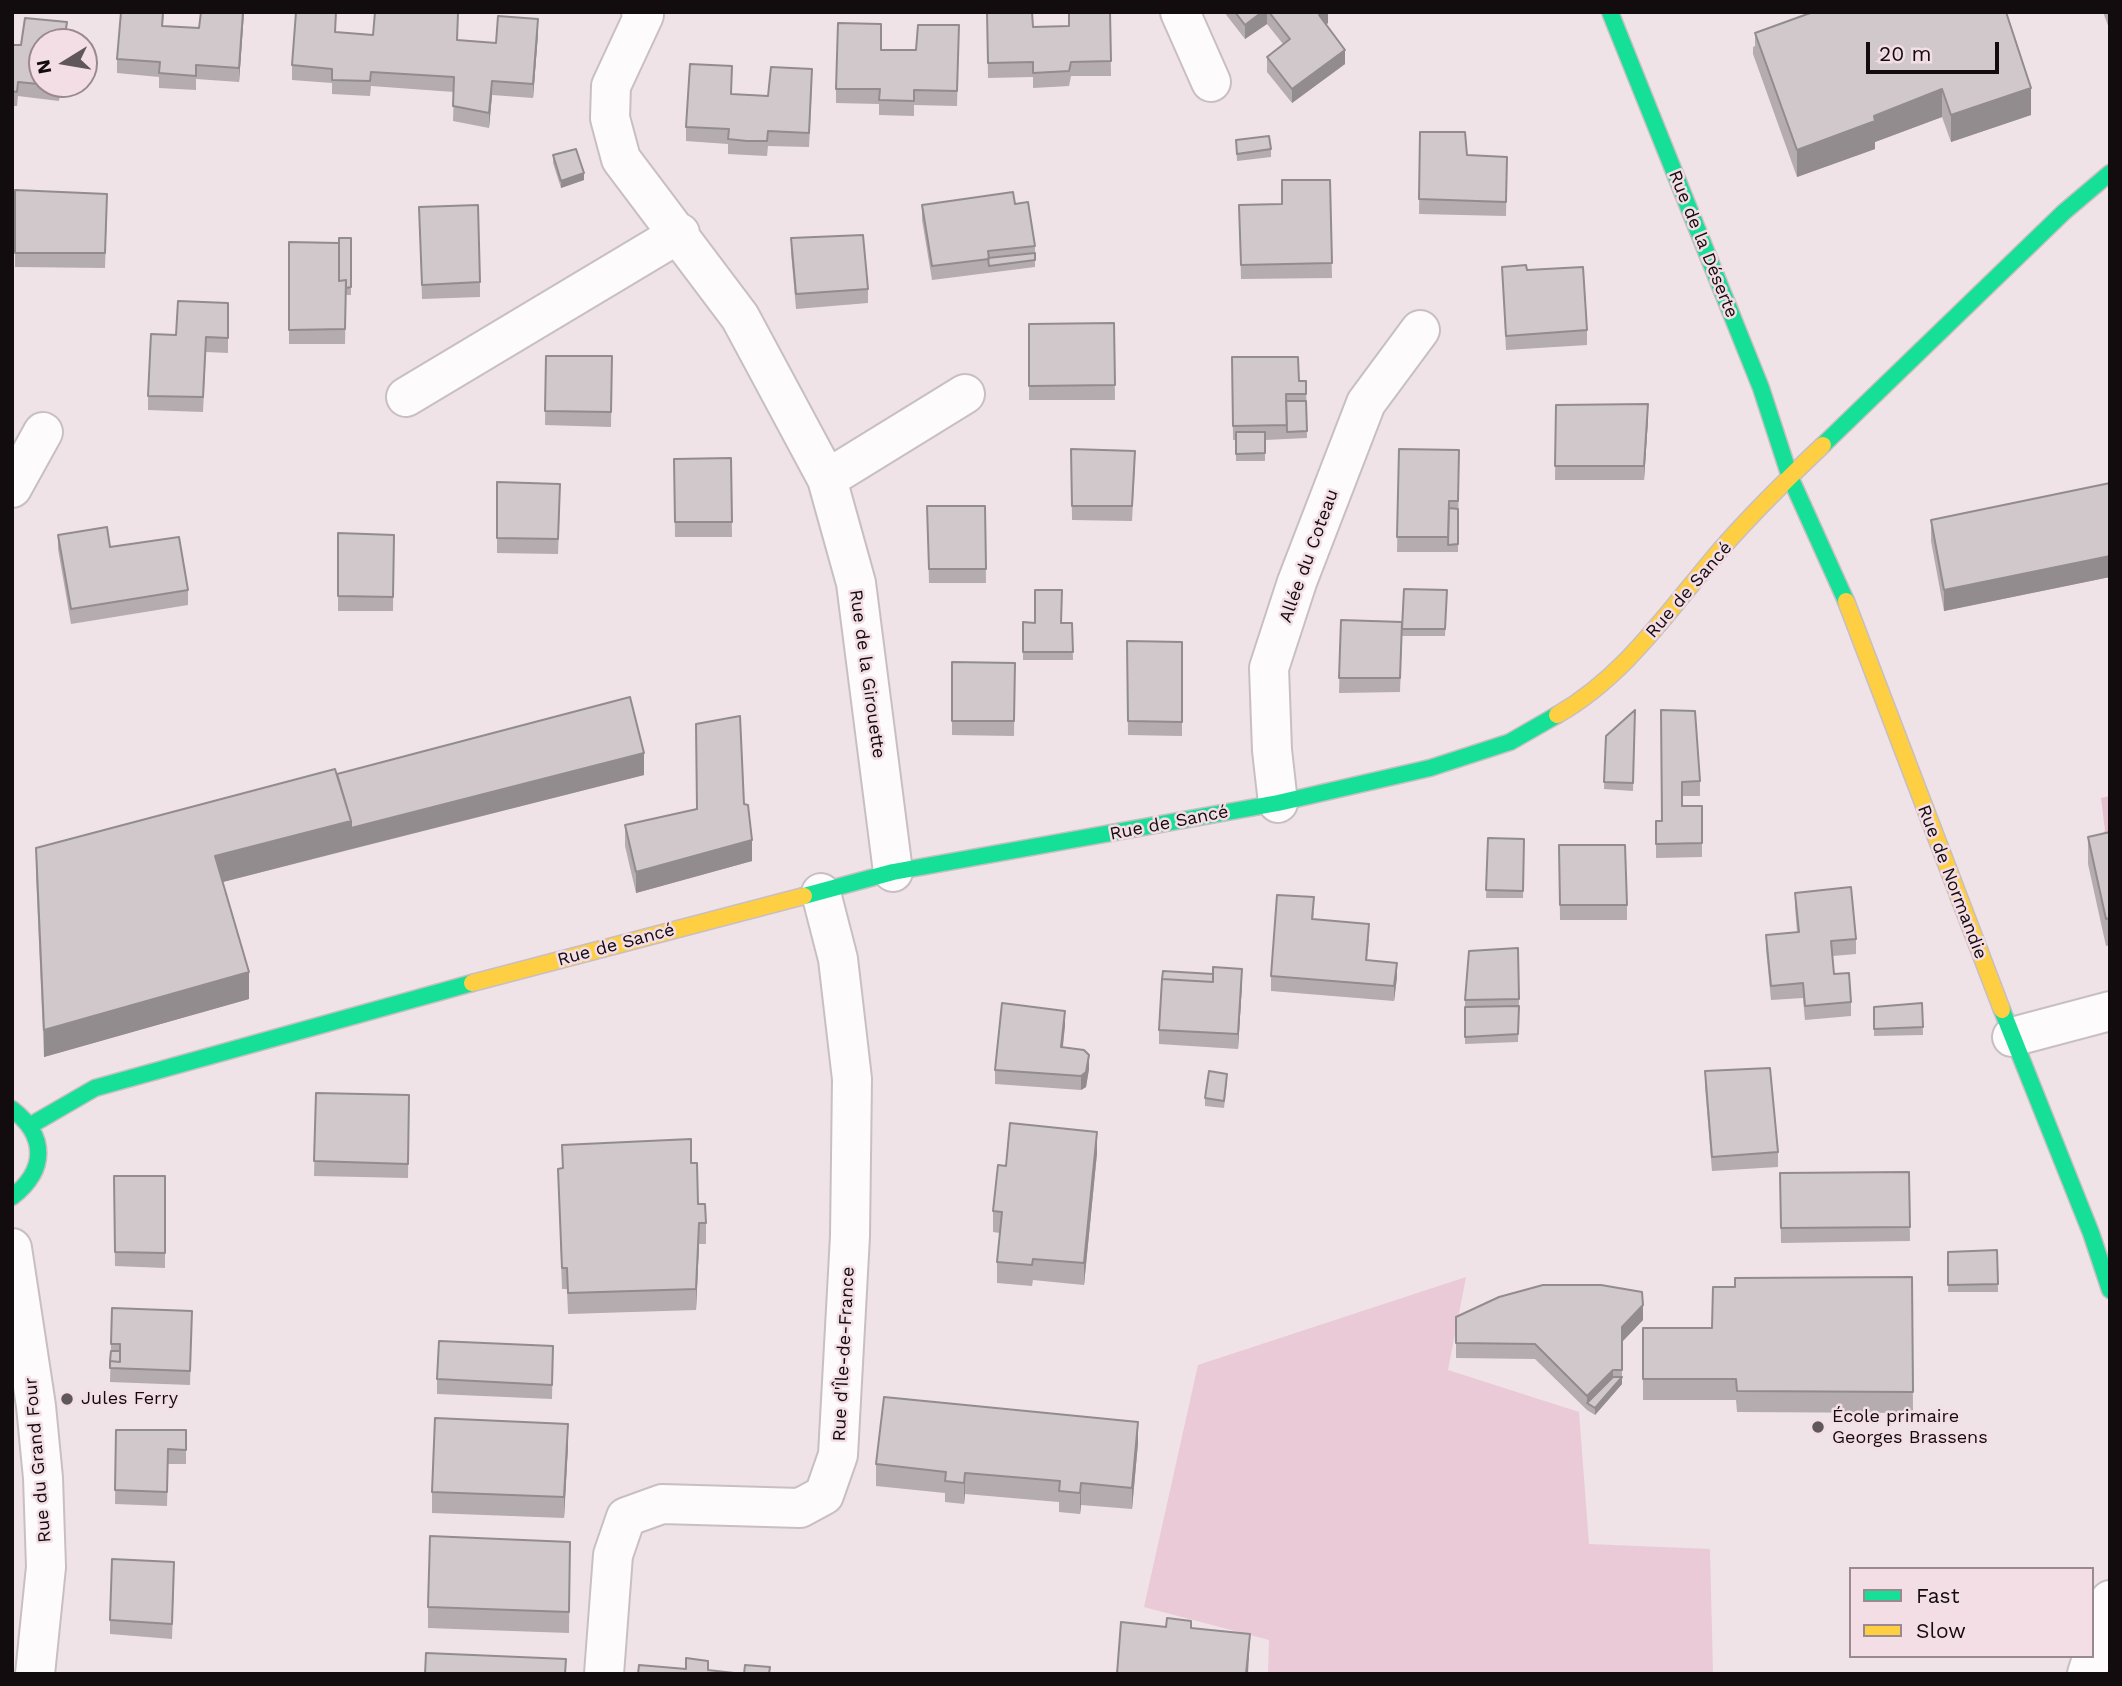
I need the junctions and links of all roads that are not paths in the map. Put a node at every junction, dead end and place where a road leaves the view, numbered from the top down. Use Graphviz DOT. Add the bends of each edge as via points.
graph roads {
  1 [pos="1180,12"];
  2 [pos="1610,12"];
  3 [pos="650,13"];
  4 [pos="1211,82"];
  5 [pos="2110,173"];
  6 [pos="680,233"];
  7 [pos="1420,330"];
  8 [pos="965,394"];
  9 [pos="405,397"];
  10 [pos="43,432"];
  11 [pos="1790,477"];
  12 [pos="827,479"];
  13 [pos="12,488"];
  14 [pos="1278,803"];
  15 [pos="893,872"];
  16 [pos="821,893"];
  17 [pos="2110,1010"];
  18 [pos="2012,1037"];
  19 [pos="12,1109"];
  20 [pos="31,1125"];
  21 [pos="12,1197"];
  22 [pos="12,1248"];
  23 [pos="2110,1290"];
  24 [pos="2107,1621"];
  25 [pos="2094,1655"];
  26 [pos="35,1674"];
  27 [pos="604,1674"];
  1 -- 4 [label="street"];
  2 -- 11 [label="street, Rue de la Déserte" via="1761,388"];
  3 -- 6 [label="street, Rue de la Girouette" via="611,86 610,118 621,159"];
  5 -- 11 [label="street, Rue de Sancé"];
  6 -- 9 [label="street"];
  6 -- 12 [label="street, Rue de la Girouette" via="740,317"];
  7 -- 14 [label="street, Allée du Coteau" via="1366,403 1269,668"];
  8 -- 12 [label="street"];
  10 -- 13 [label="street"];
  11 -- 14 [label="street, Rue de Sancé" via="1713,558 1633,656 1582,701 1499,746 1430,768"];
  11 -- 18 [label="street, Rue de Normandie" via="1836,574"];
  12 -- 15 [label="street, Rue de la Girouette" via="856,583"];
  14 -- 15 [label="street, Rue de Sancé"];
  15 -- 16 [label="street, Rue de Sancé"];
  16 -- 20 [label="street, Rue de Sancé" via="95,1088"];
  16 -- 27 [label="street, Rue d'Île-de-France" via="838,959 852,1079 850,1236 838,1455 824,1495 800,1508 662,1504 625,1517 612,1555"];
  17 -- 18 [label="street"];
  18 -- 23 [label="street, Rue de Normandie"];
  19 -- 20 [label="street"];
  20 -- 21 [label="street" via="39,1164 25,1188"];
  22 -- 26 [label="street, Rue du Grand Four" via="43,1478 46,1567"];
  24 -- 25 [label="street"];
}
